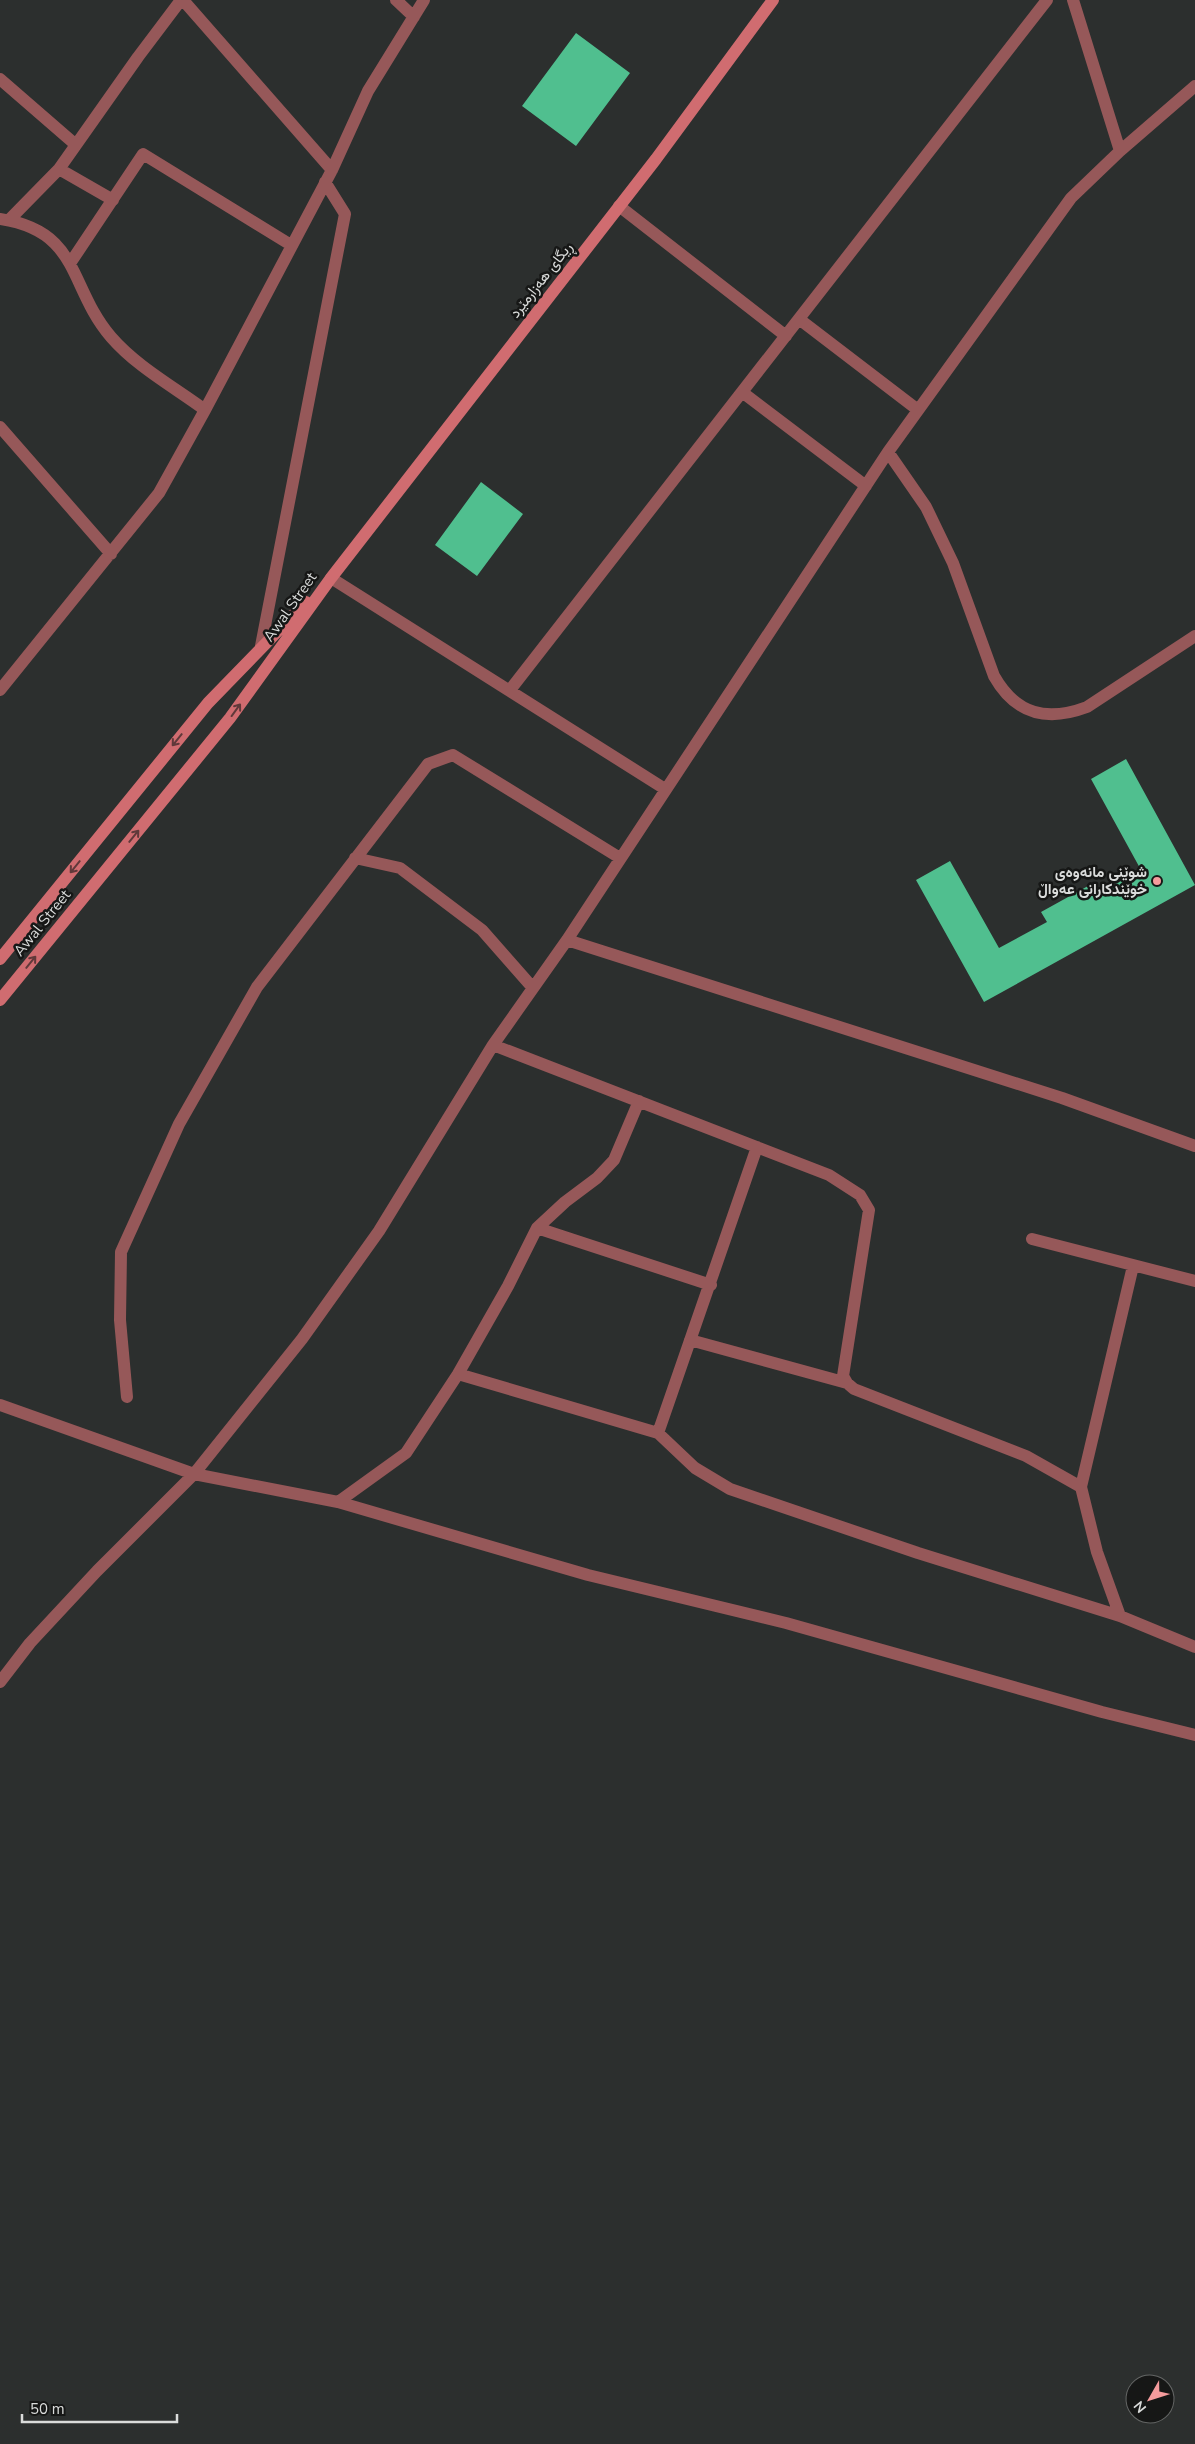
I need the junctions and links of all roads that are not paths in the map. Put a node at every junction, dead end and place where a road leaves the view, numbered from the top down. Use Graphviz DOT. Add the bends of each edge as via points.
graph roads {
  1 [pos="182,0"];
  2 [pos="396,0"];
  3 [pos="424,0"];
  4 [pos="773,0"];
  5 [pos="1047,0"];
  6 [pos="1073,0"];
  7 [pos="414,17"];
  8 [pos="0,79"];
  9 [pos="1195,86"];
  10 [pos="76,145"];
  11 [pos="1120,151"];
  12 [pos="59,169"];
  13 [pos="332,170"];
  14 [pos="325,182"];
  15 [pos="113,200"];
  16 [pos="619,206"];
  17 [pos="4,219"];
  18 [pos="291,245"];
  19 [pos="71,262"];
  20 [pos="799,319"];
  21 [pos="786,336"];
  22 [pos="742,392"];
  23 [pos="205,410"];
  24 [pos="918,410"];
  25 [pos="0,426"];
  26 [pos="888,452"];
  27 [pos="866,486"];
  28 [pos="111,554"];
  29 [pos="331,578"];
  30 [pos="1195,636"];
  31 [pos="261,646"];
  32 [pos="0,690"];
  33 [pos="510,690"];
  34 [pos="665,789"];
  35 [pos="355,858"];
  36 [pos="620,858"];
  37 [pos="566,940"];
  38 [pos="0,959"];
  39 [pos="533,988"];
  40 [pos="0,1000"];
  41 [pos="493,1045"];
  42 [pos="639,1101"];
  43 [pos="1195,1146"];
  44 [pos="757,1147"];
  45 [pos="537,1228"];
  46 [pos="1032,1239"];
  47 [pos="1133,1266"];
  48 [pos="1195,1281"];
  49 [pos="711,1285"];
  50 [pos="690,1340"];
  51 [pos="458,1374"];
  52 [pos="847,1383"];
  53 [pos="128,1397"];
  54 [pos="0,1405"];
  55 [pos="658,1433"];
  56 [pos="194,1474"];
  57 [pos="1081,1487"];
  58 [pos="338,1502"];
  59 [pos="1120,1616"];
  60 [pos="1195,1646"];
  61 [pos="0,1682"];
  62 [pos="1195,1735"];
  1 -- 10 [label="street"];
  1 -- 13 [label="street"];
  2 -- 7 [label="street"];
  3 -- 7 [label="street"];
  4 -- 16 [label="main road, ڕیگای هەزارمێرد"];
  5 -- 20 [label="street"];
  6 -- 11 [label="street"];
  7 -- 13 [label="street" via="368,91"];
  8 -- 10 [label="street"];
  9 -- 11 [label="street"];
  10 -- 12 [label="street"];
  11 -- 24 [label="street" via="1071,198"];
  12 -- 15 [label="street"];
  12 -- 17 [label="street"];
  13 -- 14 [label="street"];
  14 -- 18 [label="street"];
  14 -- 31 [label="street" via="345,214"];
  15 -- 18 [label="street" via="143,154"];
  15 -- 19 [label="street"];
  16 -- 21 [label="street"];
  16 -- 29 [label="main road, ڕیگای هەزارمێرد"];
  17 -- 19 [label="street" via="45,234"];
  18 -- 23 [label="street"];
  19 -- 23 [label="street" via="91,309 112,338 137,361"];
  20 -- 21 [label="street"];
  20 -- 24 [label="street"];
  21 -- 22 [label="street"];
  22 -- 27 [label="street"];
  22 -- 33 [label="street"];
  23 -- 28 [label="street" via="158,493"];
  24 -- 26 [label="street"];
  25 -- 28 [label="street"];
  26 -- 27 [label="street"];
  26 -- 30 [label="street" via="926,507 953,563 994,676 1013,701 1039,714 1071,713 1102,699"];
  27 -- 34 [label="street"];
  28 -- 32 [label="street"];
  29 -- 31 [label="main road, Awal Street"];
  29 -- 33 [label="street"];
  40 -- 29 [label="main road, Awal Street, one-way" via="230,718"];
  31 -- 38 [label="main road, Awal Street, one-way" via="208,703"];
  33 -- 34 [label="street"];
  34 -- 36 [label="street"];
  35 -- 36 [label="street" via="428,764 453,755"];
  35 -- 39 [label="street" via="400,868 482,930"];
  35 -- 53 [label="street" via="257,987 179,1124 121,1252 120,1320"];
  36 -- 37 [label="street"];
  37 -- 39 [label="street"];
  37 -- 43 [label="street" via="1062,1098"];
  39 -- 41 [label="street"];
  41 -- 42 [label="street"];
  41 -- 56 [label="street" via="379,1231 302,1339"];
  42 -- 44 [label="street"];
  42 -- 45 [label="street" via="614,1160"];
  44 -- 49 [label="street"];
  44 -- 52 [label="street" via="829,1175 860,1195 869,1210 843,1376"];
  45 -- 49 [label="street"];
  45 -- 51 [label="street"];
  46 -- 47 [label="street"];
  47 -- 48 [label="street"];
  47 -- 57 [label="street"];
  49 -- 50 [label="street"];
  50 -- 52 [label="street"];
  50 -- 55 [label="street"];
  51 -- 55 [label="street"];
  51 -- 58 [label="street" via="406,1453"];
  52 -- 57 [label="street" via="1026,1456"];
  54 -- 56 [label="street"];
  55 -- 59 [label="street" via="695,1468 730,1489 918,1553"];
  56 -- 58 [label="street"];
  56 -- 61 [label="street" via="97,1571 30,1643"];
  57 -- 59 [label="street" via="1097,1552"];
  58 -- 62 [label="street" via="588,1574 768,1618"];
  59 -- 60 [label="street"];
}
